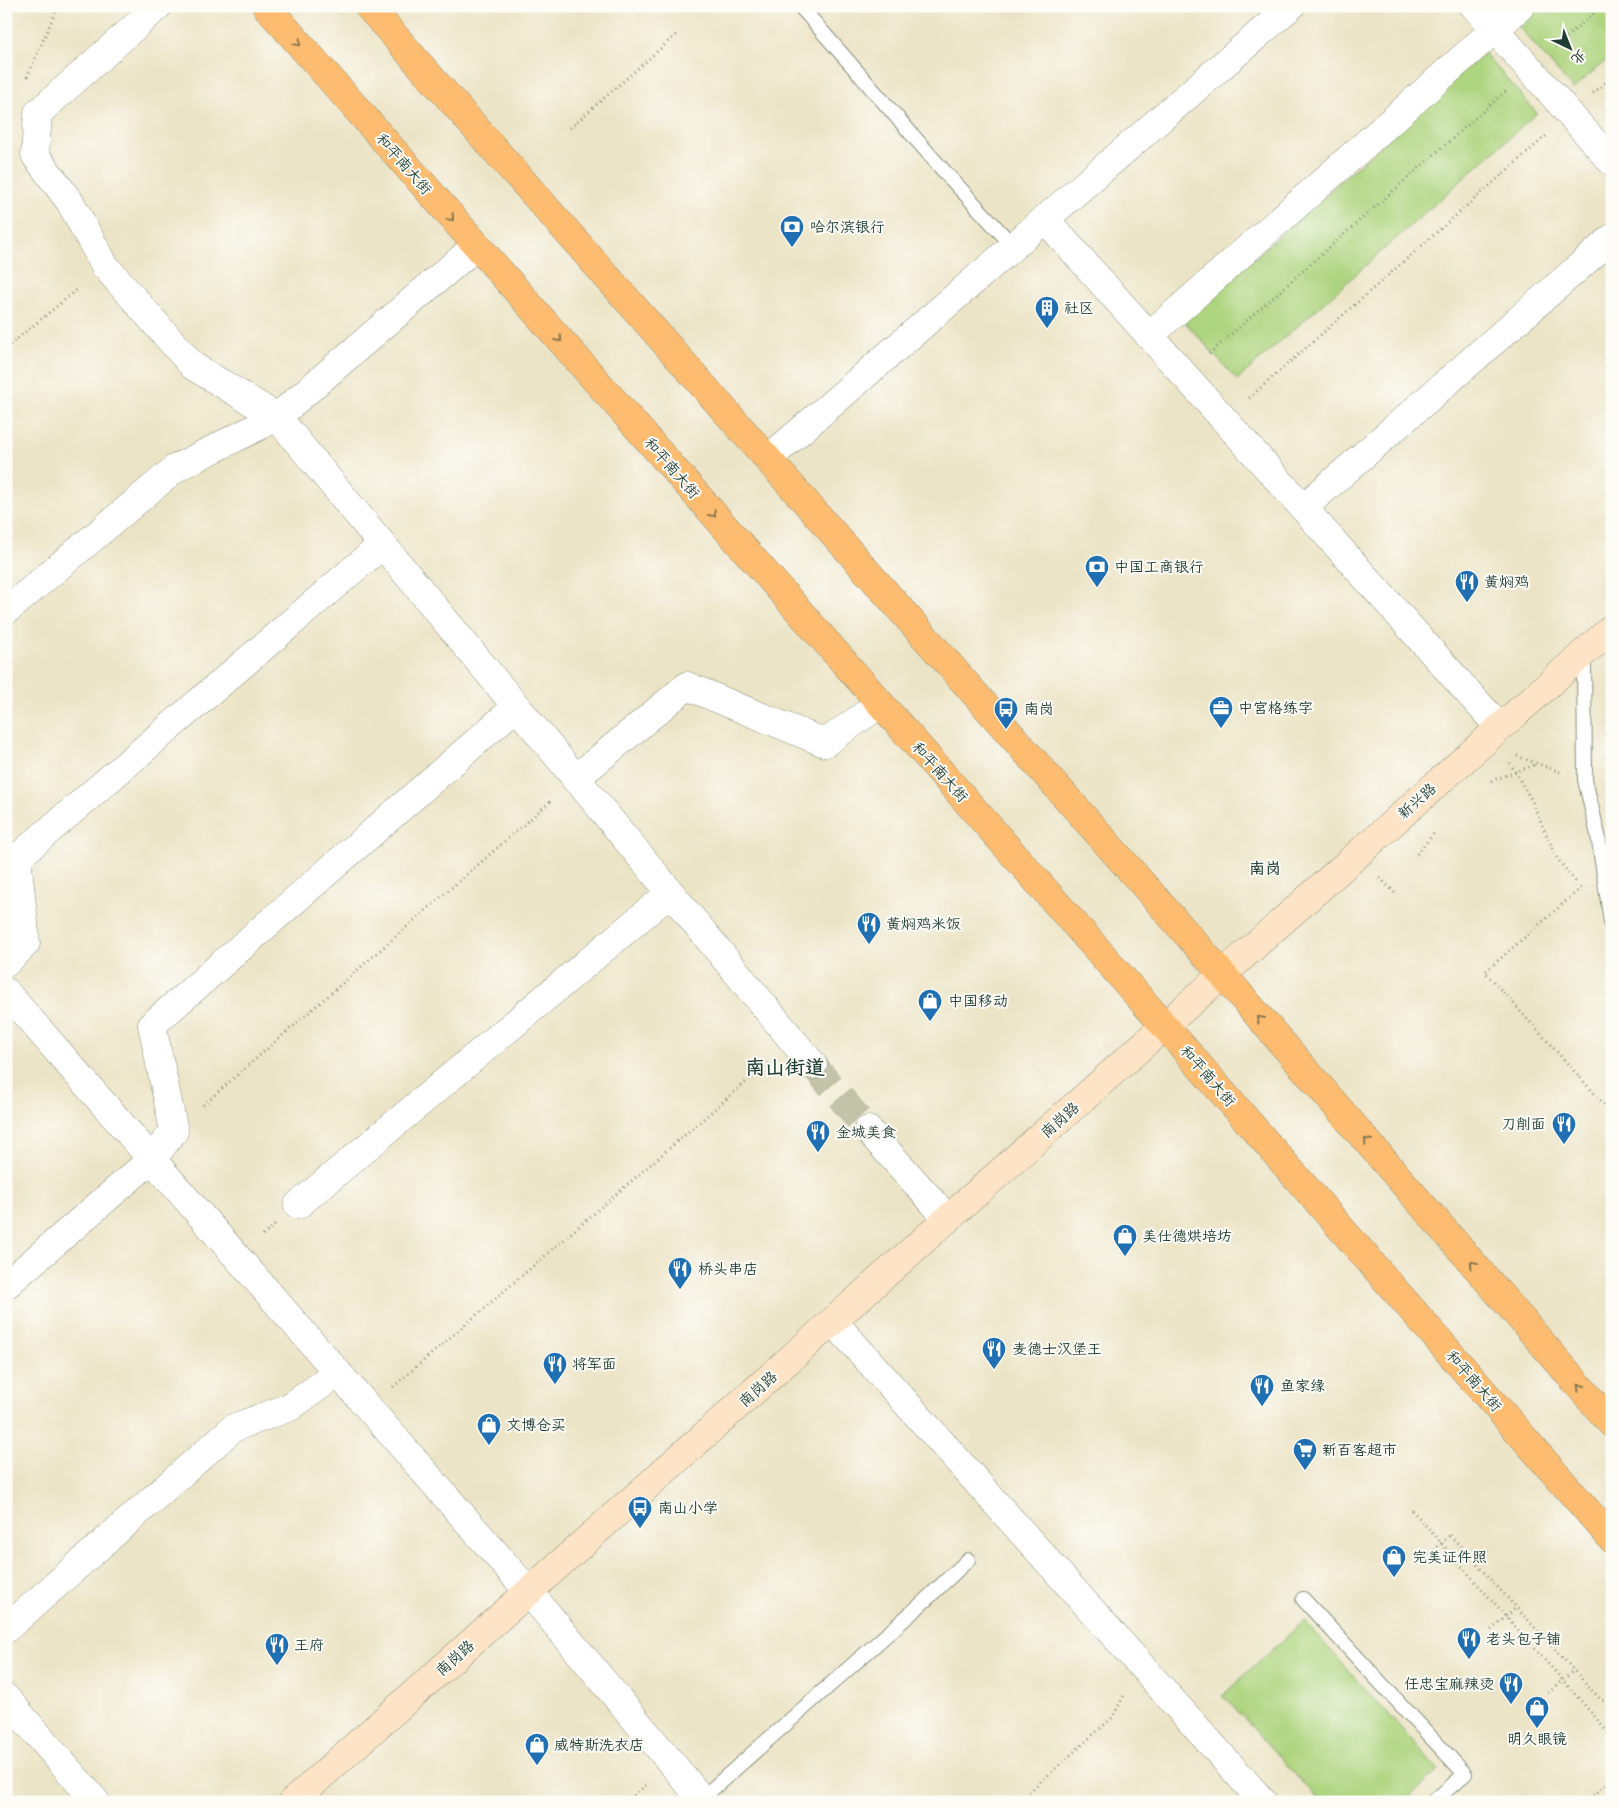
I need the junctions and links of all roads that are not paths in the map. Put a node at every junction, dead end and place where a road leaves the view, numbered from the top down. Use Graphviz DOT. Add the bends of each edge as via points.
graph roads {
  1 [pos="158,6"];
  2 [pos="266,6"];
  3 [pos="368,6"];
  4 [pos="800,6"];
  5 [pos="1291,6"];
  6 [pos="1474,6"];
  7 [pos="1521,6"];
  8 [pos="1495,30"];
  9 [pos="1612,162"];
  10 [pos="1045,219"];
  11 [pos="1612,238"];
  12 [pos="476,246"];
  13 [pos="1014,246"];
  14 [pos="1149,336"];
  15 [pos="277,418"];
  16 [pos="768,459"];
  17 [pos="1303,508"];
  18 [pos="382,545"];
  19 [pos="6,611"];
  20 [pos="1612,628"];
  21 [pos="1584,653"];
  22 [pos="880,704"];
  23 [pos="516,707"];
  24 [pos="1495,739"];
  25 [pos="575,779"];
  26 [pos="670,893"];
  27 [pos="1612,928"];
  28 [pos="6,963"];
  29 [pos="1223,975"];
  30 [pos="6,992"];
  31 [pos="1165,1027"];
  32 [pos="813,1065"];
  33 [pos="868,1130"];
  34 [pos="152,1159"];
  35 [pos="298,1205"];
  36 [pos="948,1219"];
  37 [pos="6,1285"];
  38 [pos="833,1321"];
  39 [pos="338,1373"];
  40 [pos="1612,1424"];
  41 [pos="1612,1539"];
  42 [pos="968,1560"];
  43 [pos="528,1592"];
  44 [pos="1303,1599"];
  45 [pos="6,1629"];
  46 [pos="6,1698"];
  47 [pos="703,1800"];
  48 [pos="96,1802"];
  49 [pos="292,1802"];
  50 [pos="1263,1802"];
  51 [pos="1433,1802"];
  1 -- 15 [label="street" via="38,113 35,155 70,202 105,266 193,366"];
  2 -- 12 [label="main road, 和平南大街, one-way"];
  3 -- 16 [label="main road"];
  4 -- 13 [label="lane"];
  5 -- 10 [label="street"];
  6 -- 8 [label="street"];
  7 -- 8 [label="street"];
  8 -- 9 [label="street"];
  8 -- 14 [label="street"];
  10 -- 13 [label="street"];
  10 -- 14 [label="street"];
  11 -- 17 [label="street"];
  12 -- 15 [label="street"];
  12 -- 22 [label="main road, 和平南大街, one-way"];
  13 -- 16 [label="street"];
  14 -- 17 [label="street"];
  15 -- 18 [label="street"];
  15 -- 19 [label="street" via="176,468"];
  16 -- 29 [label="main road"];
  17 -- 24 [label="street"];
  18 -- 23 [label="street"];
  18 -- 28 [label="street" via="17,858 26,943"];
  20 -- 21 [label="street, 新兴路"];
  21 -- 24 [label="street, 新兴路"];
  21 -- 27 [label="lane" via="1585,780 1598,835"];
  22 -- 25 [label="street" via="824,743 687,686"];
  22 -- 31 [label="main road, 和平南大街"];
  23 -- 25 [label="street"];
  23 -- 34 [label="street" via="152,1025 174,1131"];
  24 -- 29 [label="street, 新兴路"];
  25 -- 26 [label="street"];
  26 -- 32 [label="street"];
  26 -- 35 [label="street"];
  29 -- 31 [label="street, 南岗路"];
  40 -- 29 [label="main road, one-way"];
  30 -- 34 [label="street"];
  31 -- 36 [label="street, 南岗路"];
  31 -- 41 [label="main road, 和平南大街"];
  33 -- 36 [label="street"];
  34 -- 37 [label="street"];
  34 -- 39 [label="street"];
  36 -- 38 [label="street, 南岗路"];
  38 -- 43 [label="street, 南岗路"];
  38 -- 50 [label="street"];
  39 -- 43 [label="street"];
  39 -- 45 [label="street" via="290,1407 233,1428"];
  42 -- 47 [label="lane"];
  43 -- 47 [label="street"];
  43 -- 49 [label="street, 南岗路"];
  44 -- 51 [label="lane" via="1465,1774"];
  46 -- 48 [label="street"];
}
